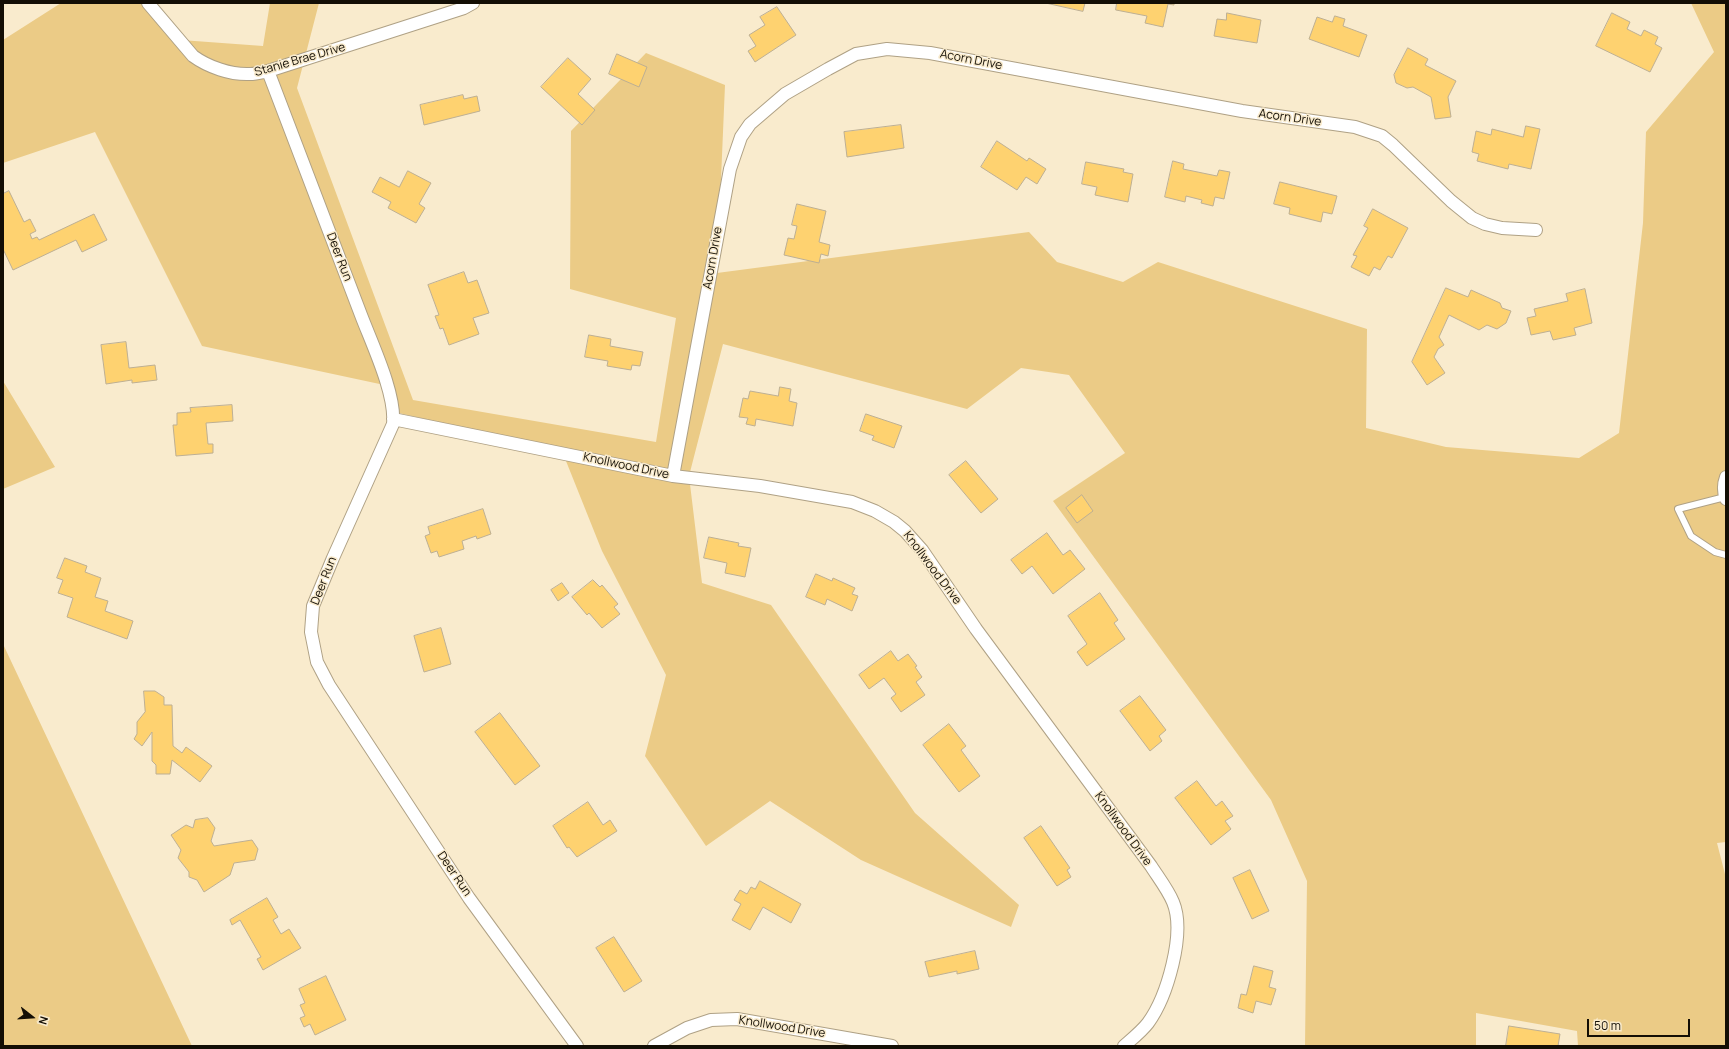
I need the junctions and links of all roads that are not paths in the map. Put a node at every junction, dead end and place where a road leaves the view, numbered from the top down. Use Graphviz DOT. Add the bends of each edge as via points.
graph roads {
  1 [pos="148,3"];
  2 [pos="473,3"];
  3 [pos="268,71"];
  4 [pos="1536,230"];
  5 [pos="393,419"];
  6 [pos="673,476"];
  7 [pos="1726,477"];
  8 [pos="1726,498"];
  9 [pos="1726,555"];
  10 [pos="576,1046"];
  11 [pos="654,1046"];
  12 [pos="892,1046"];
  13 [pos="1124,1046"];
  1 -- 3 [label="street, Stanie Brae Drive" via="200,61 223,70 250,74"];
  2 -- 3 [label="street, Stanie Brae Drive"];
  3 -- 5 [label="street, Deer Run" via="374,349 391,398"];
  4 -- 6 [label="street, Acorn Drive" via="1502,228 1472,218 1382,136 1355,127 1242,111 930,53 887,49 856,54 785,94 750,124 741,137 730,169"];
  5 -- 6 [label="street, Knollwood Drive"];
  5 -- 10 [label="street, Deer Run" via="313,606 311,632 317,662 331,688 469,898"];
  6 -- 13 [label="street, Knollwood Drive" via="760,486 852,502 894,522 922,550 1174,903 1178,930 1172,968 1163,995 1148,1023"];
  7 -- 8 [label="street" via="1723,484"];
  8 -- 9 [label="lane" via="1678,509 1691,536 1715,552"];
  11 -- 12 [label="street, Knollwood Drive" via="688,1028 711,1020 737,1019"];
}
